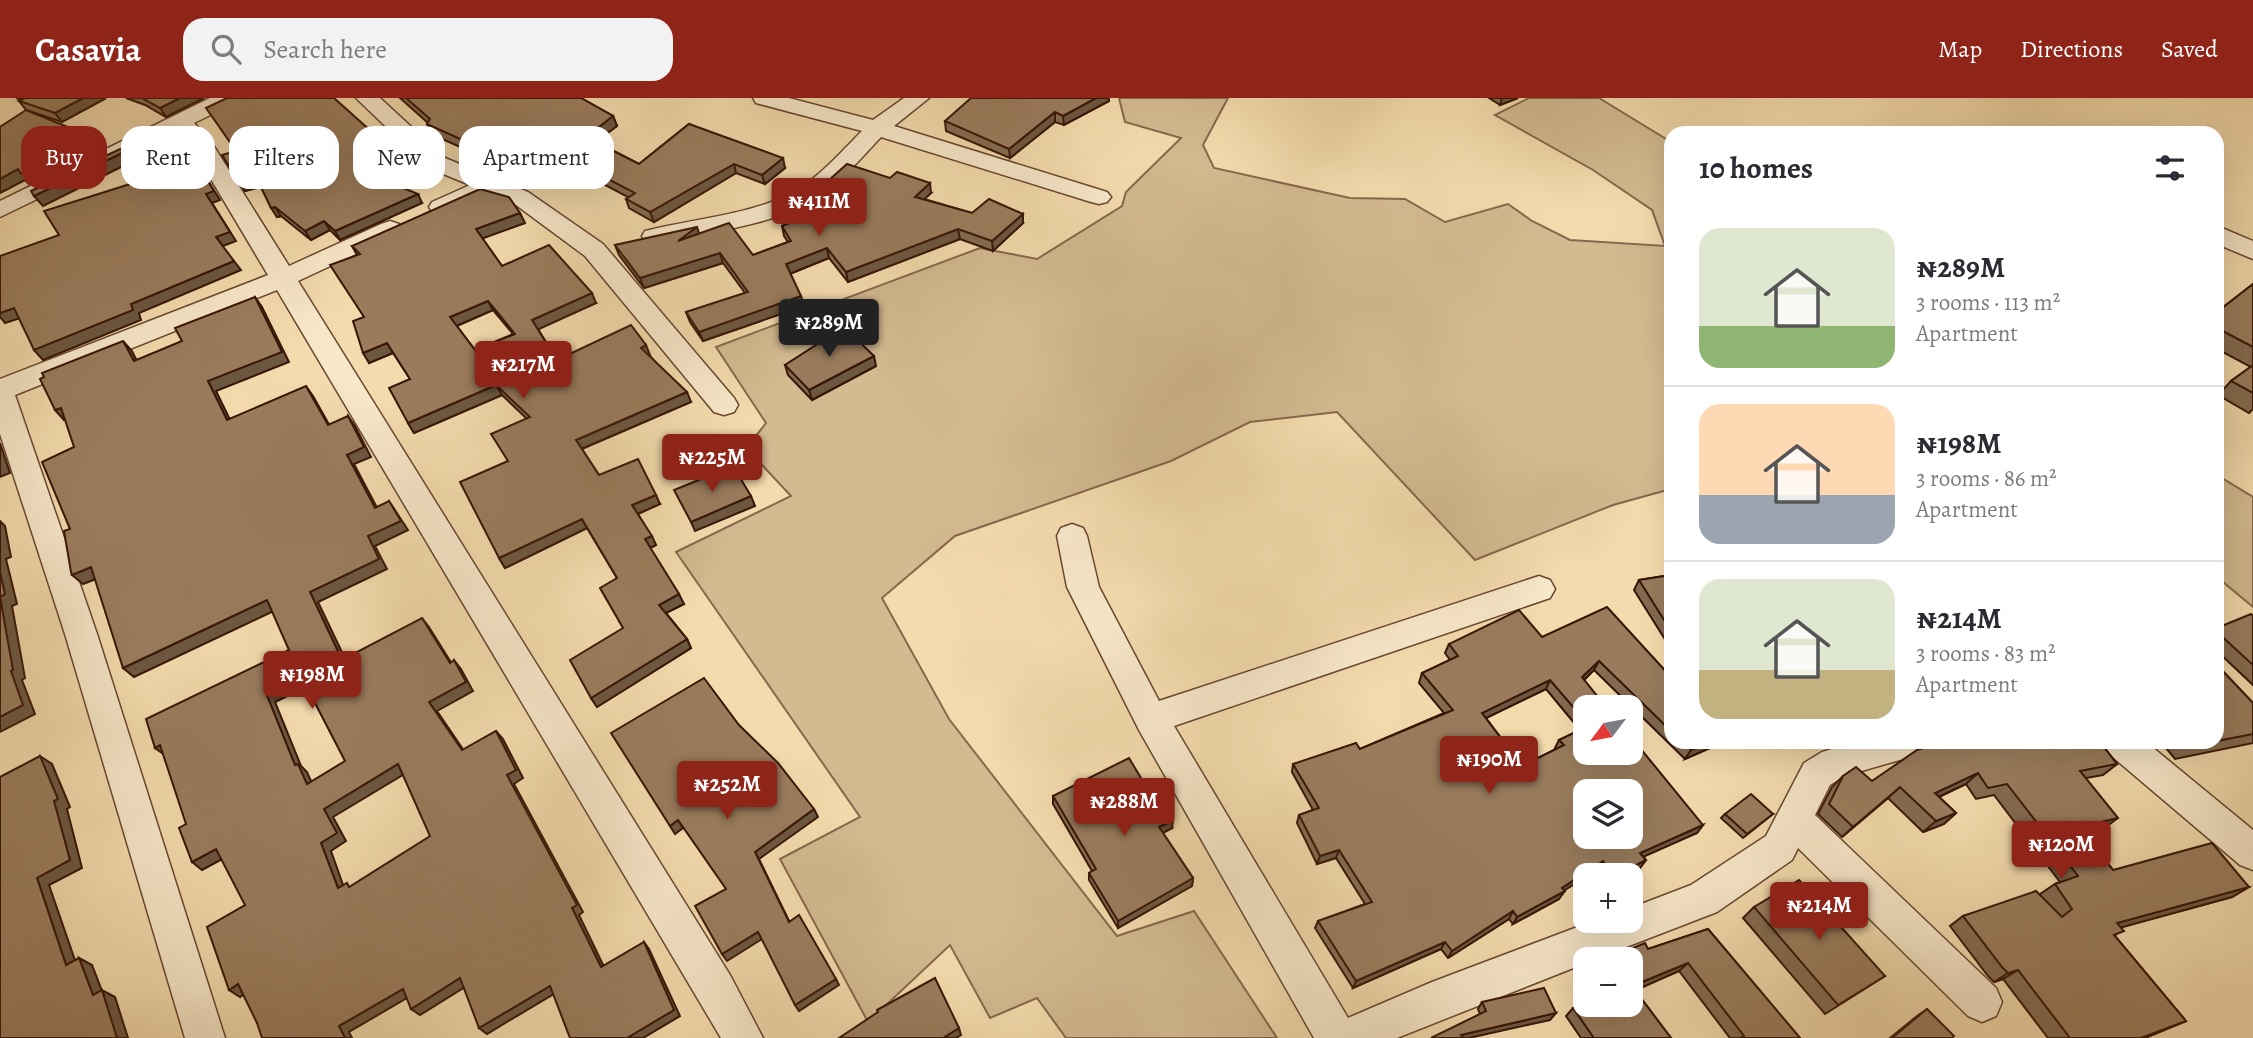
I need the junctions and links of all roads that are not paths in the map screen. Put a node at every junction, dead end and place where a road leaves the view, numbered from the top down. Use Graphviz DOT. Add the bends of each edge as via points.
graph roads {
  1 [pos="227,98"];
  2 [pos="367,98"];
  3 [pos="764,98"];
  4 [pos="918,98"];
  5 [pos="180,123"];
  6 [pos="877,128"];
  7 [pos="459,173"];
  8 [pos="480,189"];
  9 [pos="499,189"];
  10 [pos="1099,197"];
  11 [pos="0,210"];
  12 [pos="2224,237"];
  13 [pos="594,250"];
  14 [pos="2253,251"];
  15 [pos="281,279"];
  16 [pos="0,391"];
  17 [pos="724,405"];
  18 [pos="1072,536"];
  19 [pos="1539,589"];
  20 [pos="1151,719"];
  21 [pos="1886,749"];
  22 [pos="2128,749"];
  23 [pos="1793,818"];
  24 [pos="2253,853"];
  25 [pos="1982,1002"];
  26 [pos="205,1038"];
  27 [pos="743,1038"];
  28 [pos="1337,1038"];
  29 [pos="1350,1038"];
  1 -- 5 [label="street"];
  2 -- 7 [label="street" via="426,155"];
  3 -- 6 [label="street"];
  4 -- 6 [label="street"];
  5 -- 11 [label="street"];
  5 -- 15 [label="street" via="199,140"];
  6 -- 10 [label="street"];
  6 -- 13 [label="street" via="832,175 798,200 769,211"];
  8 -- 15 [label="street"];
  9 -- 13 [label="street" via="520,197"];
  12 -- 14 [label="street"];
  13 -- 17 [label="street"];
  15 -- 16 [label="street"];
  15 -- 27 [label="street"];
  16 -- 26 [label="street" via="81,634"];
  18 -- 20 [label="street" via="1083,587"];
  19 -- 20 [label="street"];
  20 -- 28 [label="street"];
  21 -- 23 [label="street" via="1835,763 1817,774"];
  22 -- 24 [label="street"];
  23 -- 25 [label="street"];
  23 -- 29 [label="street" via="1779,848 1703,899"];
}
